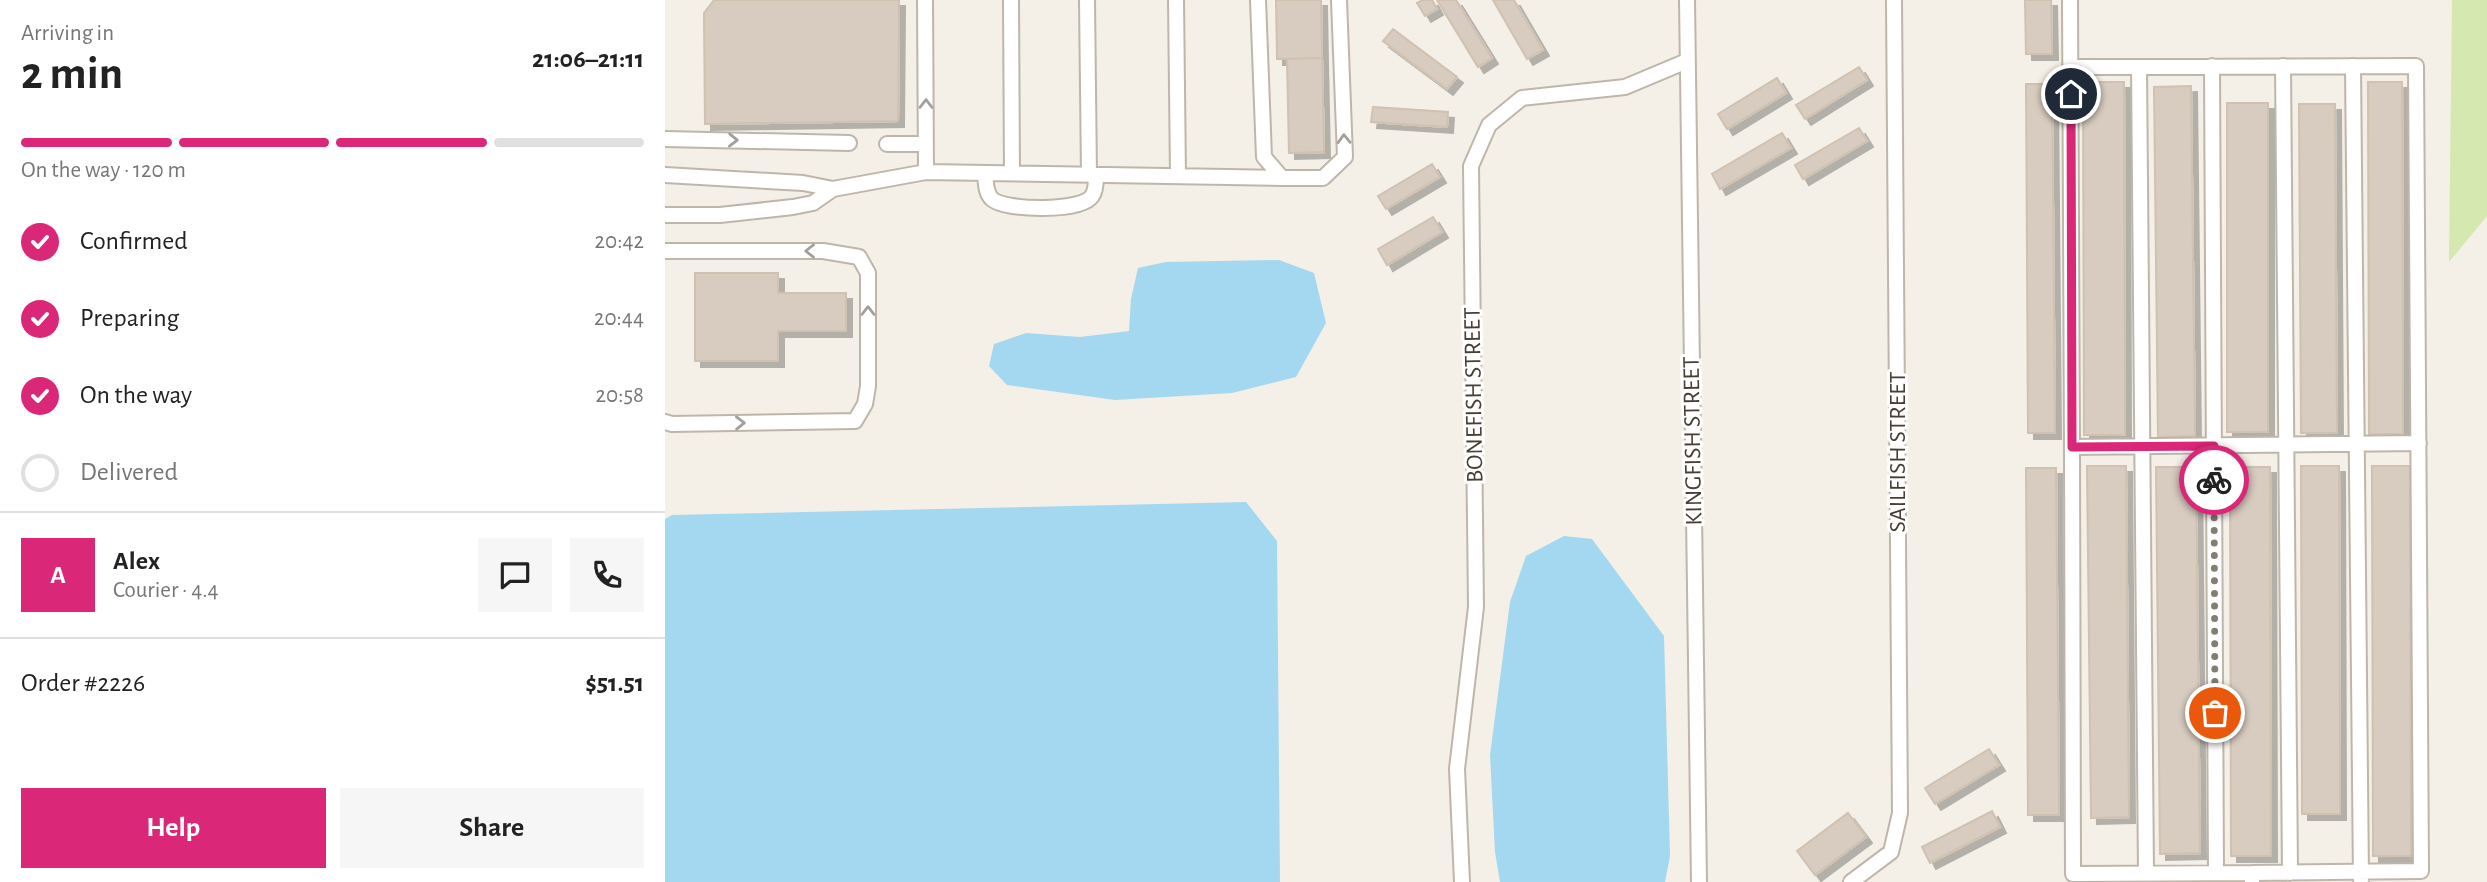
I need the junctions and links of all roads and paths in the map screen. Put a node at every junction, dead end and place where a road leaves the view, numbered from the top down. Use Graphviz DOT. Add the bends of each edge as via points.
graph roads {
  1 [pos="925,0"];
  2 [pos="1011,0"];
  3 [pos="1087,0"];
  4 [pos="1176,0"];
  5 [pos="1258,0"];
  6 [pos="1339,0"];
  7 [pos="1687,0"];
  8 [pos="1894,0"];
  9 [pos="2070,0"];
  10 [pos="1687,61"];
  11 [pos="2212,66"];
  12 [pos="2283,66"];
  13 [pos="2353,66"];
  14 [pos="2071,67"];
  15 [pos="2139,67"];
  16 [pos="665,139"];
  17 [pos="849,143"];
  18 [pos="887,144"];
  19 [pos="926,144"];
  20 [pos="926,172"];
  21 [pos="985,173"];
  22 [pos="1012,173"];
  23 [pos="665,175"];
  24 [pos="1093,175"];
  25 [pos="1178,176"];
  26 [pos="1282,178"];
  27 [pos="832,190"];
  28 [pos="672,215"];
  29 [pos="665,251"];
  30 [pos="669,423"];
  31 [pos="2419,443"];
  32 [pos="2356,444"];
  33 [pos="2286,445"];
  34 [pos="2214,446"];
  35 [pos="2072,447"];
  36 [pos="2142,447"];
  37 [pos="2216,873"];
  38 [pos="2290,873"];
  39 [pos="2146,874"];
  40 [pos="2361,877"];
  41 [pos="2252,878"];
  42 [pos="1462,882"];
  43 [pos="1699,882"];
  44 [pos="1851,882"];
  19 -- 1 [label="lane, one-way"];
  2 -- 22 [label="lane"];
  3 -- 24 [label="lane"];
  4 -- 25 [label="lane"];
  5 -- 26 [label="lane" via="1264,156"];
  26 -- 6 [label="lane, one-way" via="1323,178 1345,156"];
  7 -- 10 [label="lane, KINGFISH STREET"];
  8 -- 44 [label="lane, SAILFISH STREET" via="1900,813 1891,852"];
  9 -- 14 [label="lane"];
  10 -- 42 [label="lane, BONEFISH STREET" via="1625,87 1522,98 1489,125 1471,166 1476,607 1457,769"];
  10 -- 43 [label="lane, KINGFISH STREET"];
  11 -- 12 [label="lane"];
  11 -- 15 [label="lane"];
  11 -- 34 [label="lane"];
  12 -- 13 [label="lane"];
  12 -- 33 [label="lane"];
  13 -- 31 [label="lane" via="2416,66"];
  13 -- 32 [label="lane"];
  14 -- 15 [label="lane"];
  14 -- 35 [label="lane"];
  15 -- 36 [label="lane"];
  16 -- 17 [label="lane, one-way"];
  18 -- 19 [label="lane"];
  19 -- 20 [label="lane"];
  20 -- 21 [label="lane"];
  20 -- 27 [label="lane"];
  21 -- 22 [label="lane"];
  21 -- 24 [label="lane" via="992,199 1021,208 1085,203 1092,197"];
  22 -- 24 [label="lane"];
  23 -- 27 [label="lane" via="803,183"];
  24 -- 25 [label="lane"];
  25 -- 26 [label="lane"];
  27 -- 28 [label="lane" via="813,203 793,207"];
  30 -- 29 [label="lane, one-way" via="855,421 868,386 868,273 859,257 823,251"];
  31 -- 32 [label="lane"];
  31 -- 40 [label="lane" via="2421,871"];
  32 -- 33 [label="lane"];
  32 -- 40 [label="lane"];
  33 -- 34 [label="lane"];
  33 -- 38 [label="lane"];
  34 -- 36 [label="lane"];
  34 -- 37 [label="lane"];
  35 -- 36 [label="lane"];
  35 -- 39 [label="lane" via="2073,874"];
  36 -- 39 [label="lane"];
  37 -- 39 [label="lane"];
  37 -- 41 [label="lane"];
  38 -- 40 [label="lane"];
  38 -- 41 [label="lane"];
}
